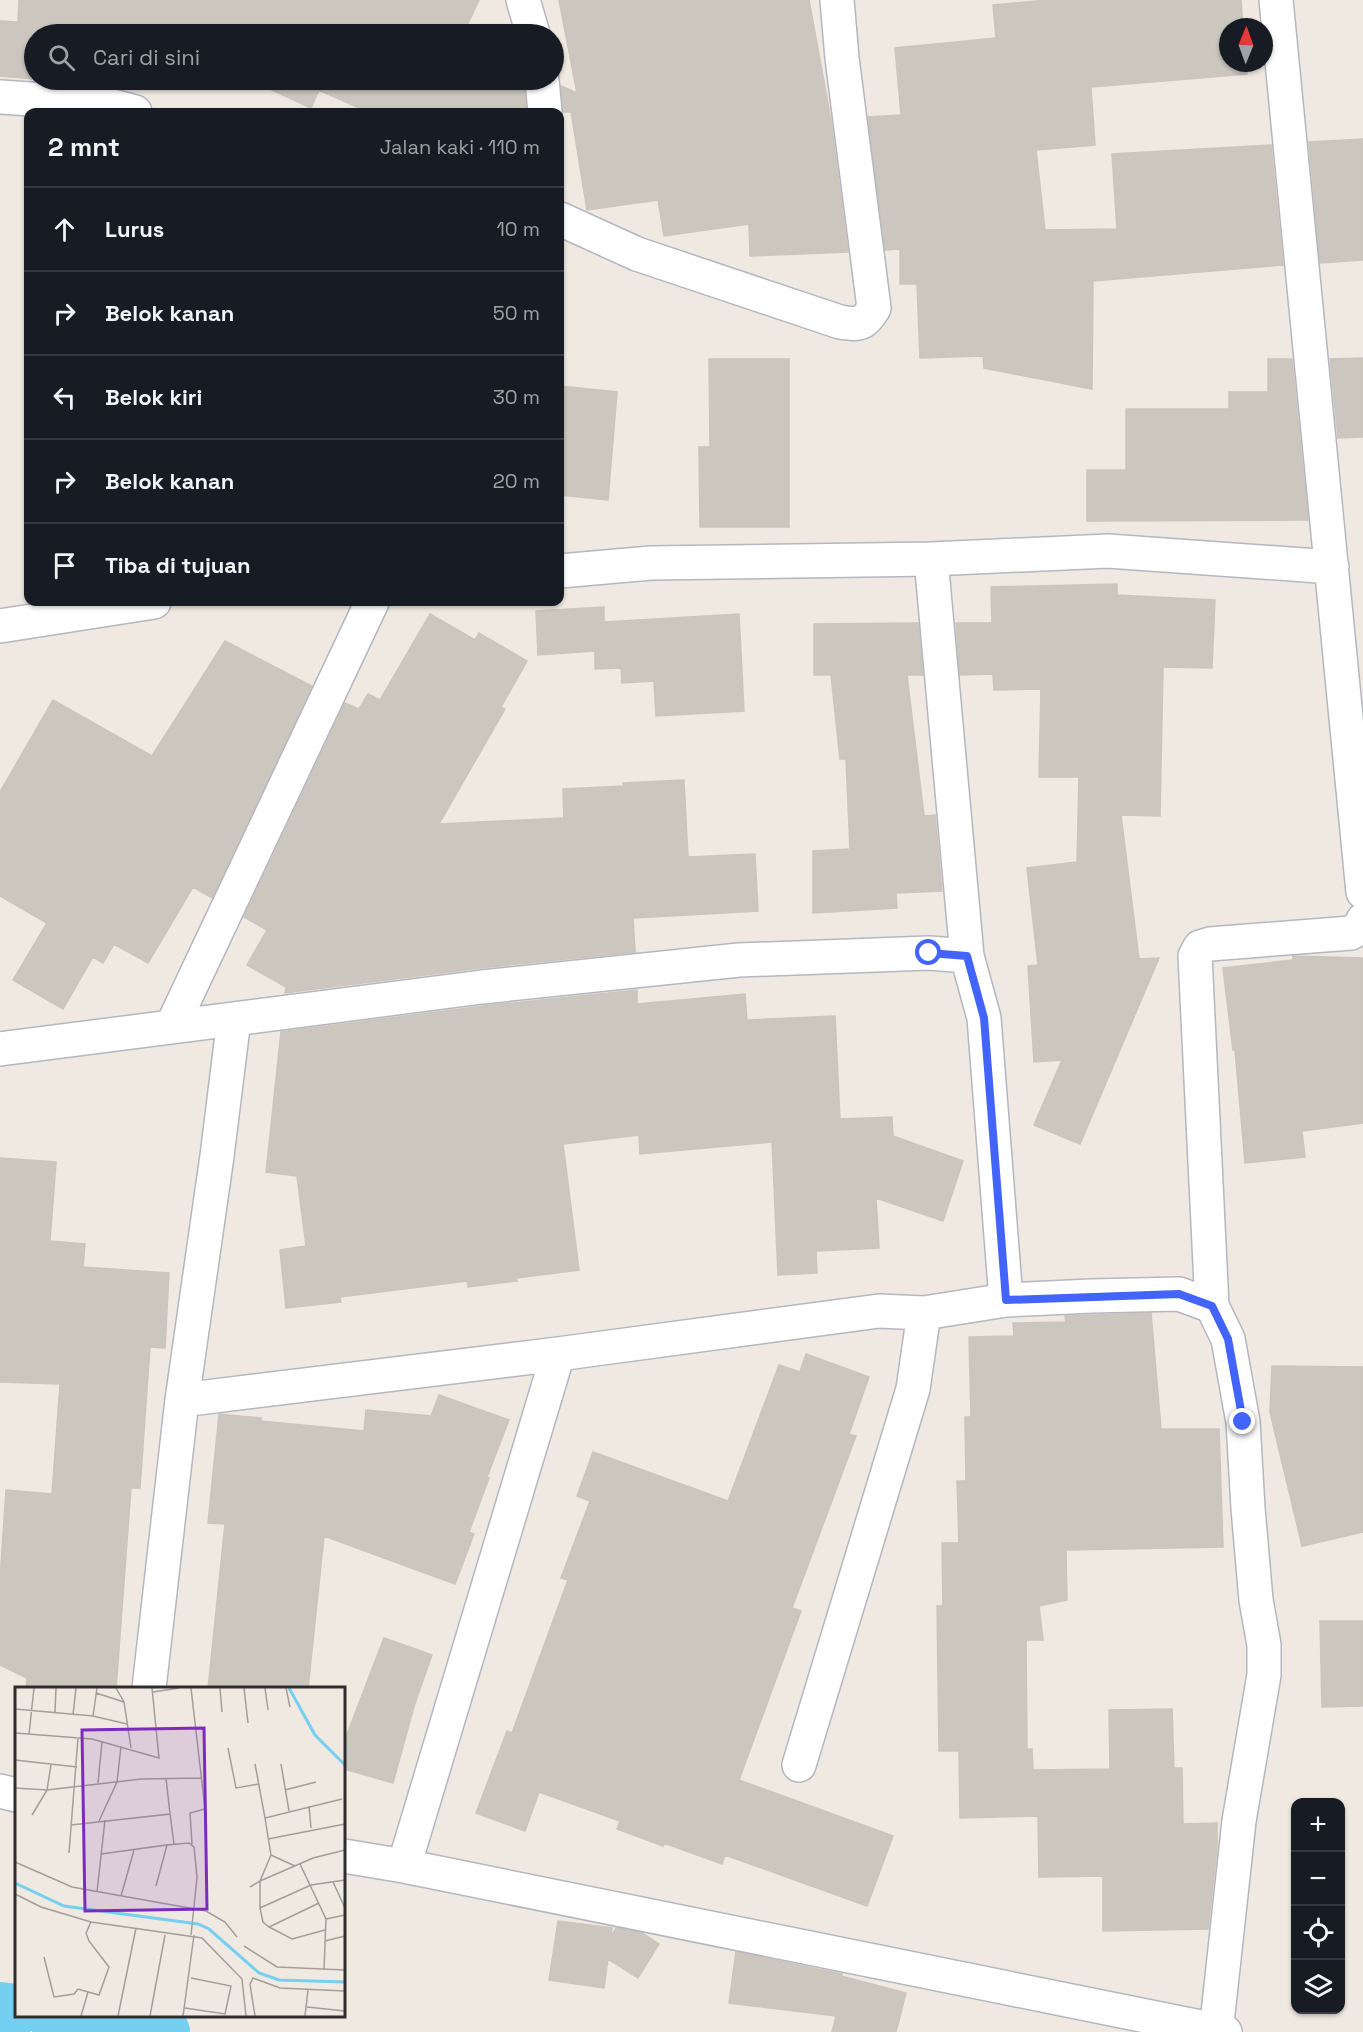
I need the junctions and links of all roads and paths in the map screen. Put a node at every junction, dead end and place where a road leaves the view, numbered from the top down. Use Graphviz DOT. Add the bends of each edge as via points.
graph roads {
  1 [pos="523,0"];
  2 [pos="837,0"];
  3 [pos="1276,0"];
  4 [pos="530,24"];
  5 [pos="543,90"];
  6 [pos="0,97"];
  7 [pos="120,108"];
  8 [pos="545,108"];
  9 [pos="564,221"];
  10 [pos="931,559"];
  11 [pos="1332,567"];
  12 [pos="564,571"];
  13 [pos="128,606"];
  14 [pos="370,606"];
  15 [pos="0,626"];
  16 [pos="1363,892"];
  17 [pos="1363,920"];
  18 [pos="967,956"];
  19 [pos="234,1019"];
  20 [pos="172,1026"];
  21 [pos="0,1049"];
  22 [pos="1006,1300"];
  23 [pos="1212,1306"];
  24 [pos="924,1313"];
  25 [pos="558,1354"];
  26 [pos="182,1400"];
  27 [pos="149,1687"];
  28 [pos="800,1765"];
  29 [pos="0,1791"];
  30 [pos="15,1795"];
  31 [pos="345,1856"];
  32 [pos="404,1866"];
  33 [pos="1219,2032"];
  1 -- 4 [label="street"];
  2 -- 9 [label="street" via="874,308 866,321 856,325 840,322 637,254"];
  3 -- 11 [label="street"];
  5 -- 8 [label="street"];
  6 -- 7 [label="street"];
  10 -- 11 [label="street" via="1108,551"];
  10 -- 12 [label="street" via="651,564"];
  10 -- 18 [label="street"];
  11 -- 16 [label="street"];
  13 -- 15 [label="street"];
  14 -- 20 [label="street"];
  17 -- 23 [label="street" via="1351,933 1210,944 1200,947 1195,956"];
  18 -- 19 [label="street" via="929,953 739,960 482,987"];
  18 -- 22 [label="street" via="984,1018"];
  19 -- 20 [label="street"];
  19 -- 26 [label="street"];
  20 -- 21 [label="street"];
  22 -- 23 [label="street" via="1179,1294"];
  22 -- 24 [label="street"];
  23 -- 33 [label="street" via="1228,1339 1243,1422 1256,1600 1264,1645 1264,1675 1239,1821"];
  24 -- 25 [label="street" via="879,1311"];
  24 -- 28 [label="street" via="913,1389"];
  25 -- 26 [label="street"];
  25 -- 32 [label="street"];
  26 -- 27 [label="street"];
  29 -- 30 [label="street"];
  31 -- 32 [label="street"];
  32 -- 33 [label="street"];
}
